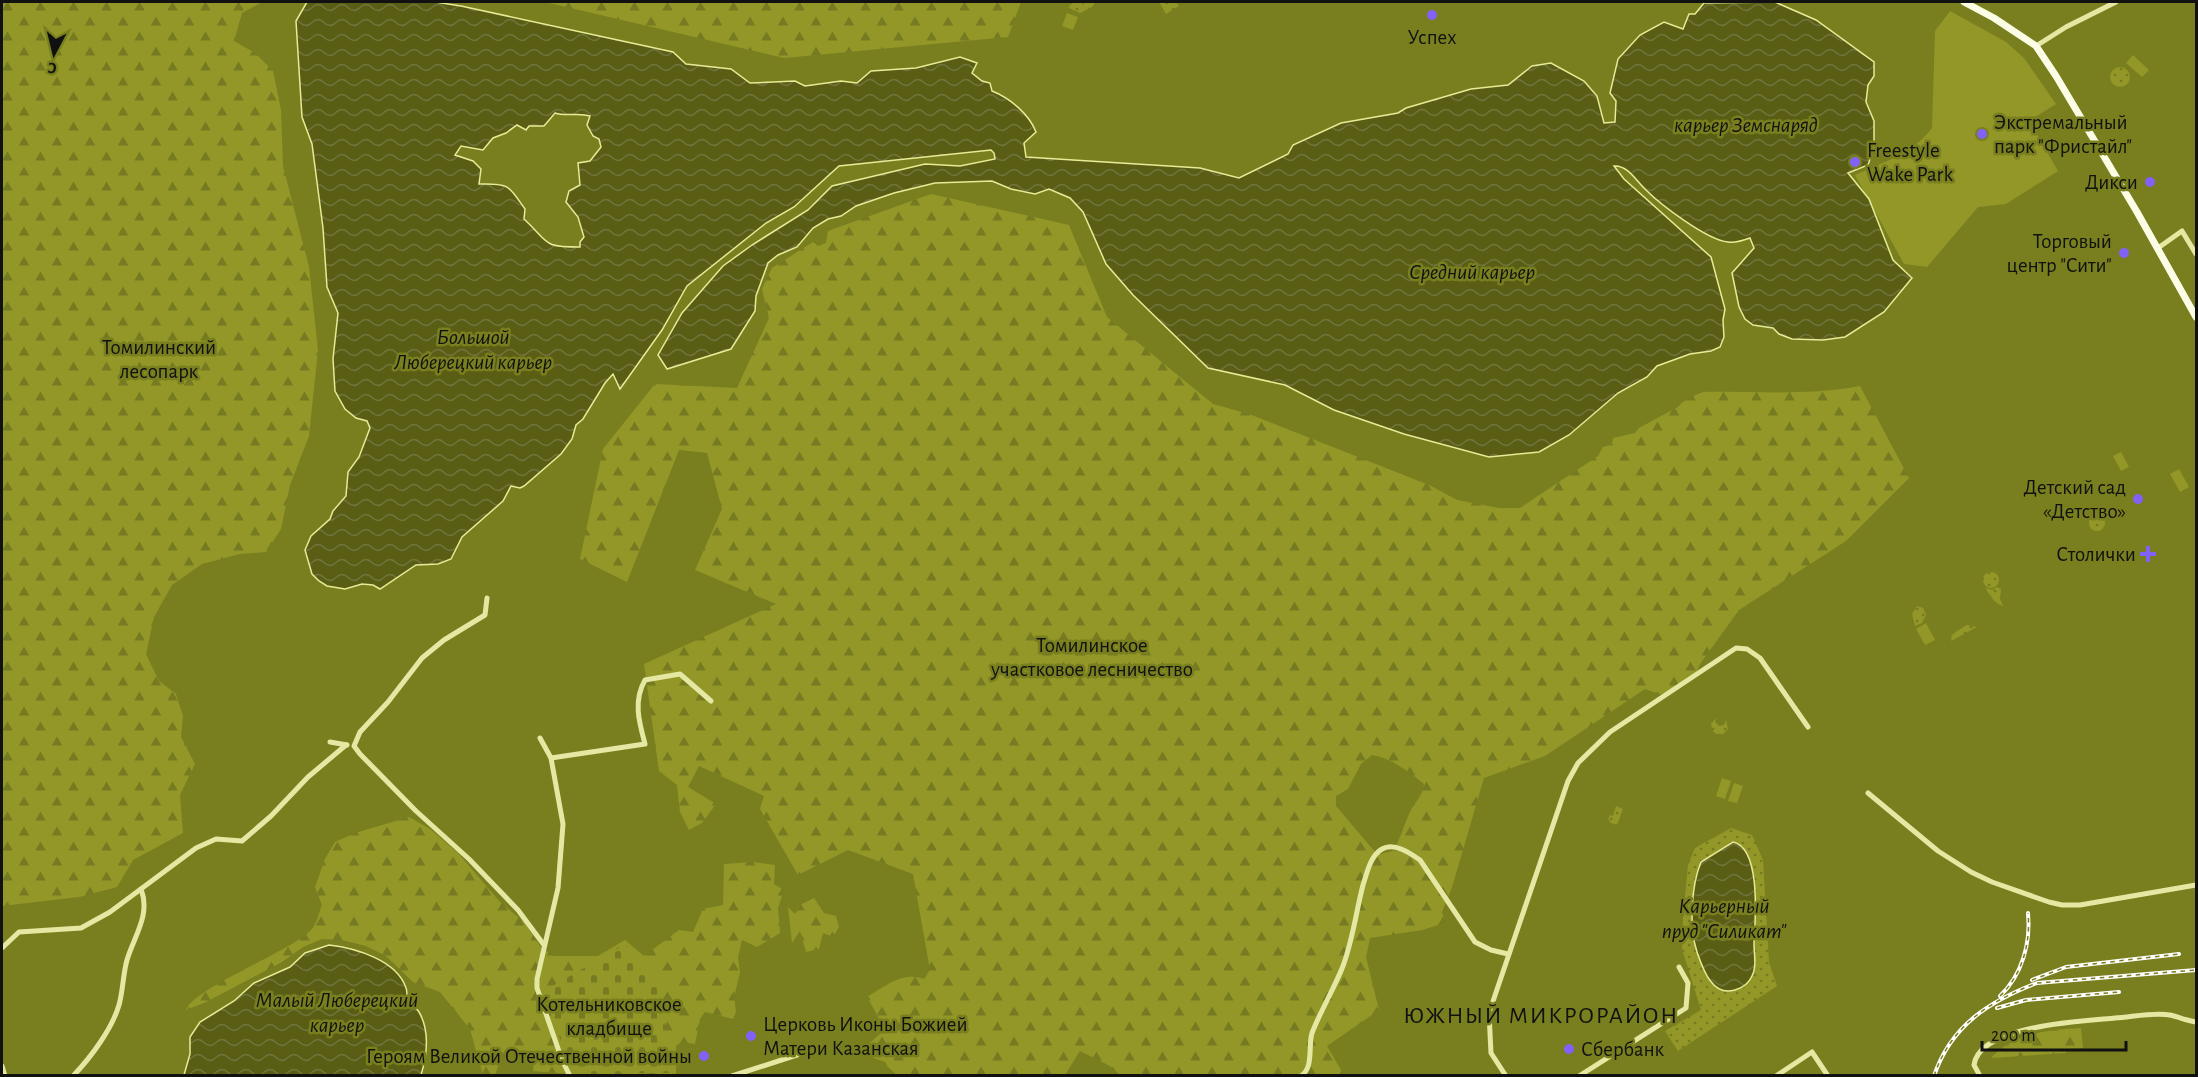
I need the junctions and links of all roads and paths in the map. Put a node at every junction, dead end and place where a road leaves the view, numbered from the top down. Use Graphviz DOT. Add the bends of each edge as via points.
graph roads {
  1 [pos="1964,2"];
  2 [pos="2116,2"];
  3 [pos="2036,46"];
  4 [pos="2158,248"];
  5 [pos="2196,254"];
  6 [pos="2196,317"];
  7 [pos="488,598"];
  8 [pos="711,701"];
  9 [pos="1808,727"];
  10 [pos="540,738"];
  11 [pos="330,742"];
  12 [pos="346,745"];
  13 [pos="354,746"];
  14 [pos="551,758"];
  15 [pos="1868,793"];
  16 [pos="2196,885"];
  17 [pos="141,890"];
  18 [pos="544,945"];
  19 [pos="2,948"];
  20 [pos="1508,954"];
  21 [pos="1679,967"];
  22 [pos="2196,1022"];
  23 [pos="803,1053"];
  24 [pos="2,1066"];
  25 [pos="74,1075"];
  26 [pos="5,1076"];
  27 [pos="570,1076"];
  28 [pos="732,1076"];
  29 [pos="1301,1076"];
  30 [pos="1506,1076"];
  31 [pos="1579,1076"];
  32 [pos="1776,1076"];
  33 [pos="1828,1076"];
  34 [pos="1980,1076"];
  1 -- 3 [label="main road"];
  2 -- 3 [label="street"];
  3 -- 4 [label="main road"];
  4 -- 5 [label="street" via="2182,231"];
  4 -- 6 [label="main road"];
  7 -- 13 [label="street" via="485,615 422,658 360,732"];
  8 -- 14 [label="street" via="680,674 645,680 638,699 645,744"];
  9 -- 20 [label="street" via="1760,658 1741,648 1732,650 1610,732 1578,763 1568,781"];
  10 -- 14 [label="street"];
  11 -- 12 [label="street"];
  12 -- 13 [label="street"];
  12 -- 17 [label="street" via="242,841 216,840 196,848"];
  13 -- 18 [label="street" via="402,798 476,866 518,910"];
  14 -- 18 [label="street" via="563,825 558,888"];
  15 -- 16 [label="street" via="1956,864 1992,882 2049,902 2097,903"];
  17 -- 19 [label="street" via="81,928 19,932"];
  17 -- 25 [label="street" via="146,900 142,924 127,959 119,1007 105,1035"];
  18 -- 27 [label="street" via="537,988"];
  20 -- 29 [label="street" via="1475,942 1420,860 1393,847 1383,848 1369,867 1343,967 1311,1035 1309,1063"];
  20 -- 30 [label="street" via="1488,1018 1491,1053"];
  21 -- 31 [label="street" via="1688,983 1686,1008"];
  22 -- 34 [label="street" via="2169,1015 2049,1023 2003,1038 1983,1050 1974,1063"];
  23 -- 28 [label="street"];
  24 -- 26 [label="street"];
  32 -- 33 [label="street" via="1812,1052"];
}
